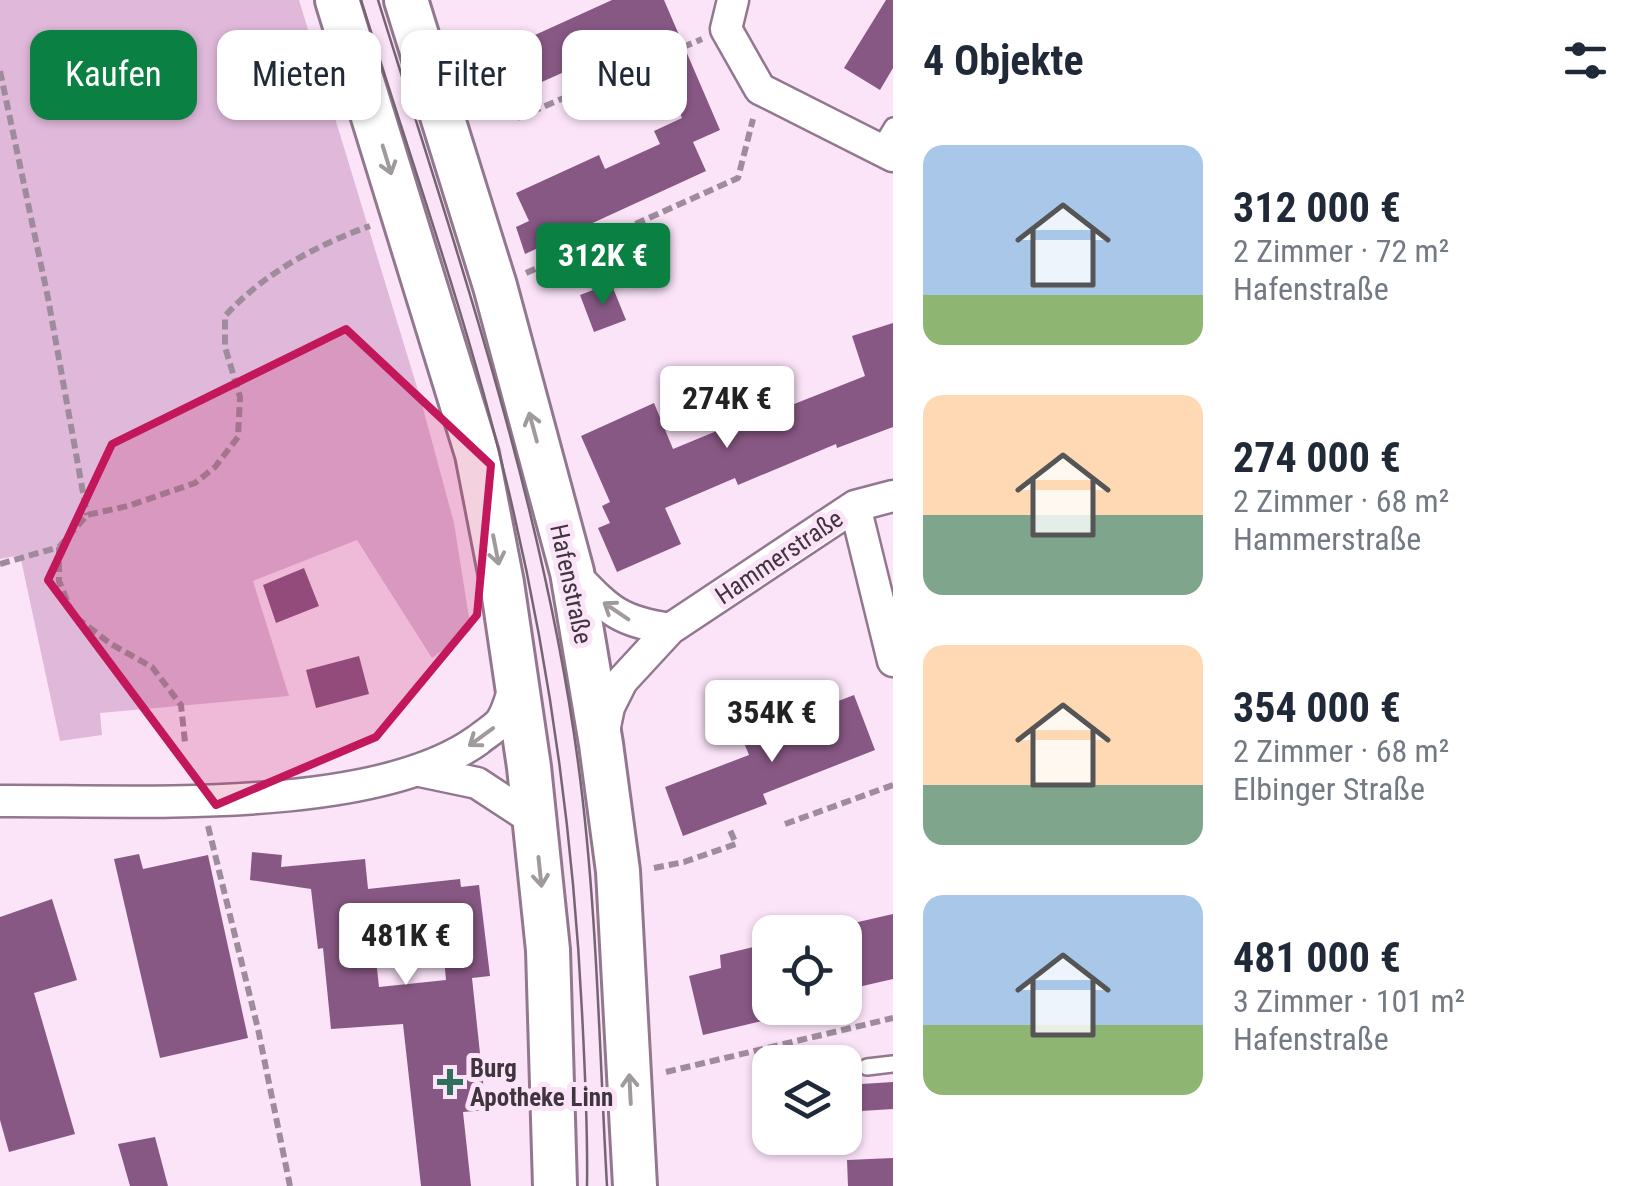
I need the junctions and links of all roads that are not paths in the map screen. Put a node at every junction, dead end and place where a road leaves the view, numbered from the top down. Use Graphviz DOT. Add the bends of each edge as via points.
graph roads {
  1 [pos="337,0"];
  2 [pos="406,0"];
  3 [pos="729,14"];
  4 [pos="888,144"];
  5 [pos="893,496"];
  6 [pos="855,506"];
  7 [pos="572,572"];
  8 [pos="670,629"];
  9 [pos="893,660"];
  10 [pos="517,680"];
  11 [pos="601,744"];
  12 [pos="420,771"];
  13 [pos="0,801"];
  14 [pos="535,821"];
  15 [pos="893,1064"];
  16 [pos="867,1066"];
  17 [pos="555,1186"];
  18 [pos="634,1186"];
  1 -- 10 [label="main road, one-way" via="476,454"];
  7 -- 2 [label="main road, Hafenstraße, one-way" via="495,286"];
  3 -- 4 [label="street" via="760,89"];
  5 -- 6 [label="street, Hammerstraße"];
  6 -- 8 [label="street, Hammerstraße"];
  6 -- 9 [label="street"];
  8 -- 7 [label="street, one-way" via="635,624 610,610"];
  7 -- 11 [label="main road, Hafenstraße"];
  8 -- 11 [label="street, Hammerstraße" via="622,681"];
  10 -- 12 [label="street, one-way" via="500,723 460,753"];
  10 -- 14 [label="main road"];
  18 -- 11 [label="main road, Hafenstraße, one-way" via="618,871"];
  12 -- 13 [label="street" via="257,798"];
  12 -- 14 [label="street" via="477,783"];
  14 -- 17 [label="main road, one-way" via="548,950"];
  15 -- 16 [label="lane"];
}
